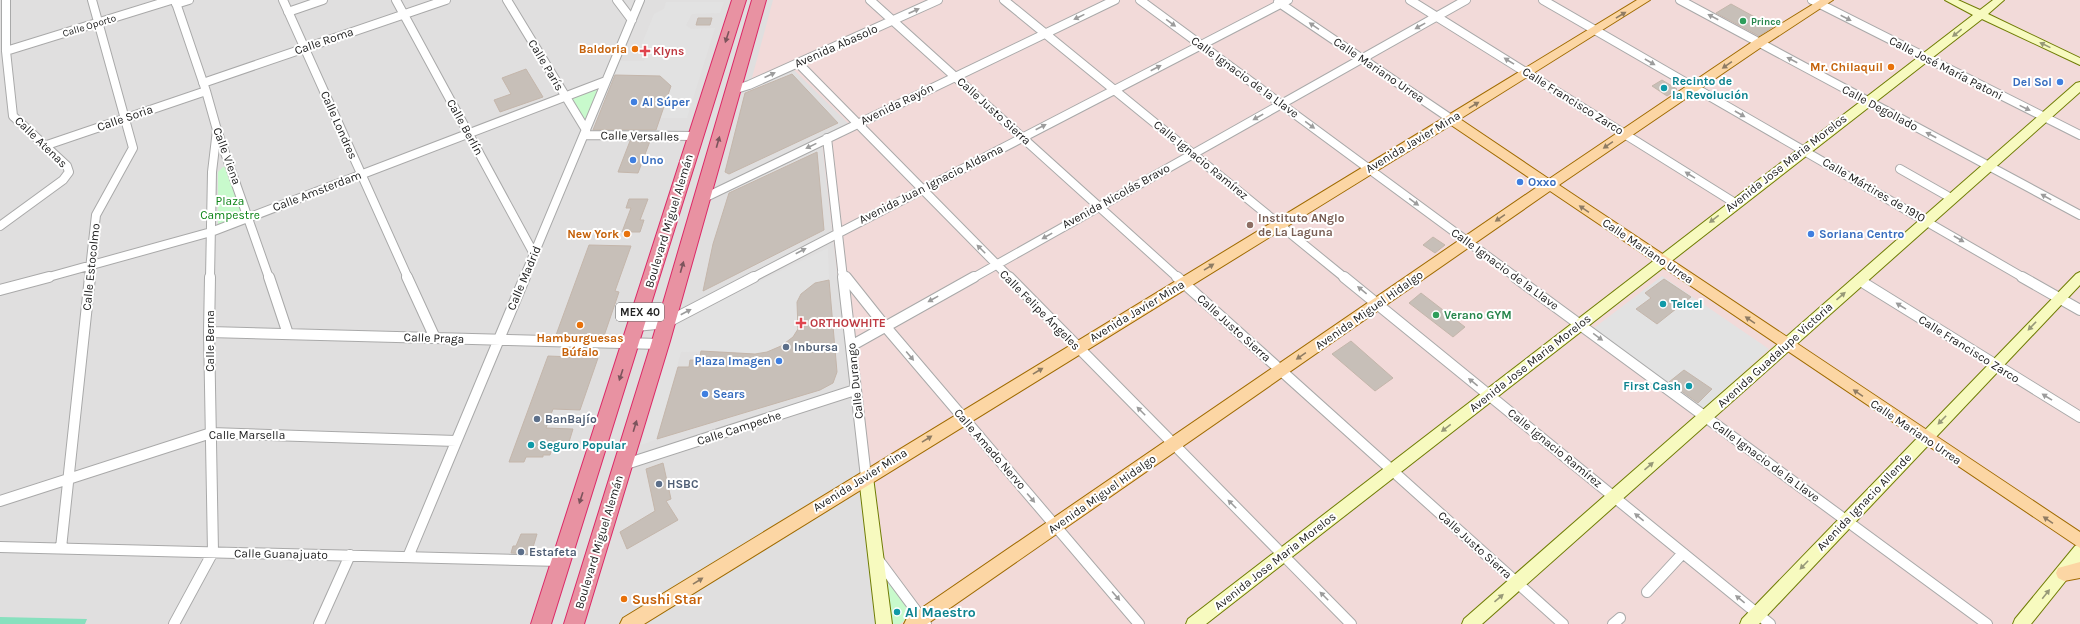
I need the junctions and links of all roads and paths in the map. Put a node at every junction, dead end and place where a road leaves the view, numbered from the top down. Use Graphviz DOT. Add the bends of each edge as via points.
graph roads {
  1 [pos="6,0"];
  2 [pos="92,0"];
  3 [pos="189,0"];
  4 [pos="283,0"];
  5 [pos="323,0"];
  6 [pos="396,0"];
  7 [pos="446,0"];
  8 [pos="506,0"];
  9 [pos="617,0"];
  10 [pos="640,0"];
  11 [pos="739,0"];
  12 [pos="759,0"];
  13 [pos="870,0"];
  14 [pos="938,0"];
  15 [pos="1004,0"];
  16 [pos="1115,0"];
  17 [pos="1140,0"];
  18 [pos="1410,0"];
  19 [pos="1466,0"];
  20 [pos="1544,0"];
  21 [pos="1645,0"];
  22 [pos="1680,0"];
  23 [pos="1950,0"];
  24 [pos="1999,0"];
  25 [pos="174,1"];
  26 [pos="1282,1"];
  27 [pos="1820,2"];
  28 [pos="288,12"];
  29 [pos="404,14"];
  30 [pos="1980,14"];
  31 [pos="1437,16"];
  32 [pos="632,20"];
  33 [pos="893,20"];
  34 [pos="97,22"];
  35 [pos="1596,30"];
  36 [pos="1045,33"];
  37 [pos="1759,43"];
  38 [pos="1201,45"];
  39 [pos="304,48"];
  40 [pos="6,51"];
  41 [pos="1926,58"];
  42 [pos="1362,59"];
  43 [pos="2080,62"];
  44 [pos="798,63"];
  45 [pos="1527,72"];
  46 [pos="955,76"];
  47 [pos="606,81"];
  48 [pos="2080,86"];
  49 [pos="204,87"];
  50 [pos="1694,87"];
  51 [pos="1114,89"];
  52 [pos="733,90"];
  53 [pos="565,96"];
  54 [pos="1867,101"];
  55 [pos="1281,104"];
  56 [pos="2044,117"];
  57 [pos="125,118"];
  58 [pos="1451,119"];
  59 [pos="857,123"];
  60 [pos="217,130"];
  61 [pos="585,132"];
  62 [pos="468,133"];
  63 [pos="1624,133"];
  64 [pos="696,136"];
  65 [pos="2080,136"];
  66 [pos="1022,137"];
  67 [pos="827,138"];
  68 [pos="44,146"];
  69 [pos="1804,150"];
  70 [pos="1193,153"];
  71 [pos="1989,165"];
  72 [pos="1369,169"];
  73 [pos="1900,169"];
  74 [pos="360,174"];
  75 [pos="1549,185"];
  76 [pos="922,189"];
  77 [pos="1951,198"];
  78 [pos="702,199"];
  79 [pos="1735,203"];
  80 [pos="1099,206"];
  81 [pos="2080,215"];
  82 [pos="247,218"];
  83 [pos="1926,220"];
  84 [pos="1280,223"];
  85 [pos="0,226"];
  86 [pos="211,232"];
  87 [pos="838,232"];
  88 [pos="1468,241"];
  89 [pos="534,254"];
  90 [pos="1662,260"];
  91 [pos="996,264"];
  92 [pos="91,265"];
  93 [pos="842,272"];
  94 [pos="2080,277"];
  95 [pos="1859,280"];
  96 [pos="1183,283"];
  97 [pos="0,290"];
  98 [pos="2059,298"];
  99 [pos="1378,303"];
  100 [pos="2080,310"];
  101 [pos="666,323"];
  102 [pos="1580,324"];
  103 [pos="636,326"];
  104 [pos="885,326"];
  105 [pos="210,332"];
  106 [pos="288,334"];
  107 [pos="435,338"];
  108 [pos="498,340"];
  109 [pos="630,344"];
  110 [pos="660,344"];
  111 [pos="1786,344"];
  112 [pos="851,346"];
  113 [pos="1078,347"];
  114 [pos="1995,365"];
  115 [pos="1281,370"];
  116 [pos="855,390"];
  117 [pos="1489,395"];
  118 [pos="1705,416"];
  119 [pos="2080,417"];
  120 [pos="963,418"];
  121 [pos="211,433"];
  122 [pos="1925,438"];
  123 [pos="456,441"];
  124 [pos="1174,444"];
  125 [pos="623,466"];
  126 [pos="1392,470"];
  127 [pos="866,477"];
  128 [pos="68,479"];
  129 [pos="1614,496"];
  130 [pos="0,501"];
  131 [pos="1847,520"];
  132 [pos="1055,526"];
  133 [pos="2080,541"];
  134 [pos="0,547"];
  135 [pos="61,548"];
  136 [pos="2080,551"];
  137 [pos="212,552"];
  138 [pos="1683,553"];
  139 [pos="350,555"];
  140 [pos="875,555"];
  141 [pos="1283,555"];
  142 [pos="408,557"];
  143 [pos="561,560"];
  144 [pos="2080,570"];
  145 [pos="2064,573"];
  146 [pos="1517,583"];
  147 [pos="1647,592"];
  148 [pos="1753,619"];
  149 [pos="920,622"];
  150 [pos="174,624"];
  151 [pos="319,624"];
  152 [pos="541,624"];
  153 [pos="554,624"];
  154 [pos="574,624"];
  155 [pos="629,624"];
  156 [pos="884,624"];
  157 [pos="1139,624"];
  158 [pos="1194,624"];
  159 [pos="1351,624"];
  160 [pos="1470,624"];
  161 [pos="1563,624"];
  162 [pos="1770,624"];
  163 [pos="1987,624"];
  164 [pos="2022,624"];
  1 -- 40 [label="street, Calle Atenas"];
  2 -- 34 [label="street, Calle Estocolmo"];
  3 -- 25 [label="street, Calle Oporto"];
  4 -- 28 [label="street, Calle Londres"];
  5 -- 28 [label="street"];
  6 -- 29 [label="street, Calle Berlín"];
  7 -- 29 [label="street, Calle Roma"];
  8 -- 53 [label="street, Calle París"];
  9 -- 32 [label="street"];
  10 -- 32 [label="street, Calle Madrid"];
  11 -- 64 [label="highway, Boulevard Miguel Alemán / MEX 40, one-way"];
  12 -- 52 [label="highway, Boulevard Miguel Alemán / MEX 40"];
  13 -- 33 [label="street, Calle Justo Sierra"];
  33 -- 14 [label="street, Avenida Abasolo, one-way"];
  15 -- 36 [label="street, Calle Ignacio Ramírez"];
  16 -- 36 [label="street, Avenida Rayón, one-way"];
  17 -- 38 [label="street, Calle Ignacio de la Llave, one-way"];
  18 -- 31 [label="street, Calle Francisco Zarco"];
  19 -- 31 [label="street, Avenida Nicolás Bravo"];
  20 -- 35 [label="street, Calle Mártires de 1910"];
  35 -- 21 [label="main road, Avenida Javier Mina, one-way"];
  37 -- 22 [label="street, Calle Degollado, one-way"];
  23 -- 30 [label="street"];
  24 -- 30 [label="street, Avenida Jose Maria Morelos"];
  25 -- 34 [label="street, Calle Oporto"];
  25 -- 49 [label="street, Calle Viena"];
  26 -- 38 [label="street, Avenida Juan Ignacio Aldama"];
  42 -- 26 [label="street, Calle Mariano Urrea, one-way"];
  27 -- 37 [label="main road, Avenida Miguel Hidalgo"];
  27 -- 41 [label="street, Calle José María Patoni, one-way"];
  28 -- 39 [label="street, Calle Londres"];
  29 -- 39 [label="street, Calle Roma"];
  29 -- 62 [label="street, Calle Berlín"];
  30 -- 41 [label="street, Avenida Jose Maria Morelos, one-way"];
  43 -- 30 [label="street, one-way"];
  31 -- 42 [label="street, Avenida Nicolás Bravo, one-way"];
  45 -- 31 [label="street, Calle Francisco Zarco, one-way"];
  32 -- 47 [label="street, Calle Madrid"];
  33 -- 44 [label="street, Avenida Abasolo"];
  33 -- 46 [label="street, Calle Justo Sierra"];
  34 -- 40 [label="street, Calle Oporto"];
  34 -- 57 [label="street, Calle Estocolmo"];
  35 -- 45 [label="main road, Avenida Javier Mina"];
  35 -- 50 [label="street, Calle Mártires de 1910, one-way"];
  36 -- 46 [label="street, Avenida Rayón"];
  36 -- 51 [label="street, Calle Ignacio Ramírez"];
  37 -- 50 [label="main road, Avenida Miguel Hidalgo, one-way"];
  54 -- 37 [label="street, Calle Degollado, one-way"];
  51 -- 38 [label="street, Avenida Juan Ignacio Aldama, one-way"];
  38 -- 55 [label="street, Calle Ignacio de la Llave"];
  39 -- 49 [label="street, Calle Roma"];
  39 -- 74 [label="street, Calle Londres"];
  40 -- 68 [label="street, Calle Atenas" via="13,116"];
  41 -- 54 [label="street, Avenida Jose Maria Morelos"];
  41 -- 56 [label="street, Calle José María Patoni, one-way"];
  42 -- 55 [label="street, Avenida Nicolás Bravo"];
  42 -- 58 [label="street, Calle Mariano Urrea"];
  52 -- 44 [label="street, Avenida Abasolo, one-way"];
  44 -- 59 [label="street, Calle Felipe Ángeles"];
  58 -- 45 [label="main road, Avenida Javier Mina, one-way"];
  45 -- 63 [label="street, Calle Francisco Zarco"];
  46 -- 59 [label="street, Avenida Rayón"];
  46 -- 66 [label="street, Calle Justo Sierra"];
  47 -- 53 [label="street, Calle Amsterdam"];
  47 -- 61 [label="street, Calle Madrid"];
  48 -- 56 [label="street, Avenida Guadalupe Victoria"];
  49 -- 57 [label="street, Calle Soria"];
  49 -- 60 [label="street, Calle Viena"];
  50 -- 63 [label="main road, Avenida Miguel Hidalgo"];
  50 -- 69 [label="street, Calle Mártires de 1910, one-way"];
  66 -- 51 [label="street, Avenida Juan Ignacio Aldama, one-way"];
  51 -- 70 [label="street, Calle Ignacio Ramírez"];
  78 -- 52 [label="highway, Boulevard Miguel Alemán / MEX 40, one-way"];
  53 -- 61 [label="street, Calle París"];
  53 -- 62 [label="street, Calle Amsterdam"];
  54 -- 69 [label="street, Avenida Jose Maria Morelos"];
  71 -- 54 [label="street, Calle Degollado, one-way"];
  55 -- 70 [label="street, Avenida Nicolás Bravo, one-way"];
  55 -- 72 [label="street, Calle Ignacio de la Llave, one-way"];
  56 -- 65 [label="street, Calle José María Patoni"];
  56 -- 71 [label="street, Avenida Guadalupe Victoria"];
  57 -- 68 [label="street, Calle Soria"];
  57 -- 92 [label="street, Calle Estocolmo" via="133,148 96,215"];
  58 -- 72 [label="main road, Avenida Javier Mina"];
  58 -- 75 [label="main road, Calle Mariano Urrea"];
  59 -- 67 [label="street, Avenida Rayón"];
  59 -- 76 [label="street, Calle Felipe Ángeles"];
  60 -- 82 [label="street, Calle Viena"];
  60 -- 86 [label="street, Calle Berna" via="212,172"];
  61 -- 64 [label="street, Calle Versalles"];
  61 -- 89 [label="street, Calle Madrid"];
  62 -- 74 [label="street, Calle Amsterdam"];
  62 -- 89 [label="street, Calle Berlín"];
  63 -- 75 [label="main road, Avenida Miguel Hidalgo, one-way"];
  79 -- 63 [label="street, Calle Francisco Zarco, one-way"];
  64 -- 103 [label="highway, Boulevard Miguel Alemán / MEX 40"];
  66 -- 76 [label="street, Avenida Juan Ignacio Aldama"];
  66 -- 80 [label="street, Calle Justo Sierra"];
  67 -- 78 [label="street, Avenida Rayón, one-way"];
  67 -- 87 [label="street, Calle Durango"];
  68 -- 85 [label="street, Calle Atenas" via="67,166 67,176"];
  69 -- 79 [label="street, Avenida Jose Maria Morelos"];
  69 -- 83 [label="street, Calle Mártires de 1910"];
  70 -- 80 [label="street, Avenida Nicolás Bravo"];
  70 -- 84 [label="street, Calle Ignacio Ramírez"];
  71 -- 77 [label="street, Avenida Guadalupe Victoria"];
  81 -- 71 [label="street, Calle Degollado, one-way"];
  72 -- 84 [label="main road, Avenida Javier Mina"];
  72 -- 88 [label="street, Calle Ignacio de la Llave, one-way"];
  73 -- 77 [label="street"];
  74 -- 82 [label="street, Calle Amsterdam"];
  74 -- 107 [label="street, Calle Londres"];
  75 -- 88 [label="main road, Avenida Miguel Hidalgo, one-way"];
  90 -- 75 [label="main road, Calle Mariano Urrea, one-way"];
  76 -- 87 [label="street, Avenida Juan Ignacio Aldama"];
  91 -- 76 [label="street, Calle Felipe Ángeles, one-way"];
  77 -- 83 [label="street, Avenida Guadalupe Victoria"];
  101 -- 78 [label="highway, Boulevard Miguel Alemán / MEX 40, one-way"];
  79 -- 90 [label="street, Avenida Jose Maria Morelos, one-way"];
  80 -- 91 [label="street, Avenida Nicolás Bravo, one-way"];
  80 -- 96 [label="street, Calle Justo Sierra"];
  82 -- 86 [label="street, Calle Amsterdam"];
  82 -- 106 [label="street, Calle Viena"];
  83 -- 95 [label="street, Avenida Guadalupe Victoria"];
  83 -- 98 [label="street, Calle Mártires de 1910, one-way"];
  96 -- 84 [label="main road, Avenida Javier Mina, one-way"];
  99 -- 84 [label="street, Calle Ignacio Ramírez, one-way"];
  86 -- 92 [label="street, Calle Amsterdam"];
  86 -- 105 [label="street, Calle Berna"];
  87 -- 93 [label="street, Calle Durango"];
  101 -- 87 [label="street, Avenida Juan Ignacio Aldama, one-way"];
  88 -- 99 [label="main road, Avenida Miguel Hidalgo"];
  88 -- 102 [label="street, Calle Ignacio de la Llave"];
  89 -- 108 [label="street, Calle Madrid"];
  90 -- 102 [label="street, Avenida Jose Maria Morelos"];
  111 -- 90 [label="main road, Calle Mariano Urrea, one-way"];
  91 -- 104 [label="street, Avenida Nicolás Bravo, one-way"];
  91 -- 113 [label="street, Calle Felipe Ángeles"];
  92 -- 97 [label="street, Calle Amsterdam"];
  92 -- 128 [label="street, Calle Estocolmo"];
  93 -- 104 [label="street, Calle Amado Nervo"];
  93 -- 112 [label="street, Calle Durango"];
  94 -- 98 [label="street, Avenida Ignacio Allende"];
  111 -- 95 [label="street, Avenida Guadalupe Victoria, one-way"];
  114 -- 95 [label="street, Calle Francisco Zarco, one-way"];
  96 -- 113 [label="main road, Avenida Javier Mina"];
  96 -- 115 [label="street, Calle Justo Sierra"];
  98 -- 100 [label="street, Calle Mártires de 1910"];
  98 -- 114 [label="street, Avenida Ignacio Allende, one-way"];
  99 -- 115 [label="main road, Avenida Miguel Hidalgo, one-way"];
  117 -- 99 [label="street, Calle Ignacio Ramírez, one-way"];
  101 -- 103 [label="street, Avenida Juan Ignacio Aldama"];
  101 -- 110 [label="highway, Boulevard Miguel Alemán / MEX 40"];
  102 -- 117 [label="street, Avenida Jose Maria Morelos"];
  102 -- 118 [label="street, Calle Ignacio de la Llave, one-way"];
  103 -- 109 [label="highway, Boulevard Miguel Alemán / MEX 40"];
  104 -- 112 [label="street, Avenida Nicolás Bravo"];
  104 -- 120 [label="street, Calle Amado Nervo, one-way"];
  105 -- 106 [label="street, Calle Praga"];
  105 -- 121 [label="street, Calle Berna"];
  106 -- 107 [label="street, Calle Praga"];
  107 -- 108 [label="street, Calle Praga"];
  108 -- 109 [label="street, Calle Praga"];
  108 -- 123 [label="street, Calle Madrid"];
  109 -- 110 [label="street, Calle Praga"];
  109 -- 143 [label="highway, Boulevard Miguel Alemán / MEX 40, one-way"];
  125 -- 110 [label="highway, Boulevard Miguel Alemán / MEX 40, one-way"];
  111 -- 118 [label="street, Avenida Guadalupe Victoria"];
  122 -- 111 [label="main road, Calle Mariano Urrea, one-way"];
  112 -- 116 [label="street, Calle Durango"];
  120 -- 113 [label="main road, Avenida Javier Mina, one-way"];
  124 -- 113 [label="street, Calle Felipe Ángeles, one-way"];
  119 -- 114 [label="street, Calle Francisco Zarco, one-way"];
  114 -- 122 [label="street, Avenida Ignacio Allende, one-way"];
  115 -- 124 [label="main road, Avenida Miguel Hidalgo"];
  115 -- 126 [label="street, Calle Justo Sierra"];
  116 -- 125 [label="street, Calle Campeche"];
  116 -- 127 [label="street, Calle Durango"];
  117 -- 126 [label="street, Avenida Jose Maria Morelos, one-way"];
  117 -- 129 [label="street, Calle Ignacio Ramírez"];
  129 -- 118 [label="street, Avenida Guadalupe Victoria, one-way"];
  118 -- 131 [label="street, Calle Ignacio de la Llave"];
  127 -- 120 [label="main road, Avenida Javier Mina, one-way"];
  120 -- 132 [label="street, Calle Amado Nervo, one-way"];
  121 -- 123 [label="street, Calle Marsella"];
  121 -- 128 [label="street, Calle Marsella"];
  121 -- 137 [label="street, Calle Berna"];
  122 -- 131 [label="street, Avenida Ignacio Allende"];
  133 -- 122 [label="main road, Calle Mariano Urrea, one-way"];
  123 -- 142 [label="street, Calle Madrid"];
  124 -- 132 [label="main road, Avenida Miguel Hidalgo"];
  141 -- 124 [label="street, Calle Felipe Ángeles, one-way"];
  125 -- 154 [label="highway, Boulevard Miguel Alemán / MEX 40"];
  126 -- 141 [label="street, Avenida Jose Maria Morelos"];
  126 -- 146 [label="street, Calle Justo Sierra"];
  127 -- 140 [label="street, Calle Durango"];
  155 -- 127 [label="main road, Avenida Javier Mina, one-way"];
  128 -- 130 [label="street, Calle Marsella"];
  128 -- 135 [label="street, Calle Estocolmo"];
  138 -- 129 [label="street, Calle Ignacio Ramírez, one-way"];
  129 -- 146 [label="street, Avenida Guadalupe Victoria"];
  131 -- 148 [label="street, Avenida Ignacio Allende, one-way"];
  131 -- 163 [label="street, Calle Ignacio de la Llave"];
  132 -- 149 [label="main road, Avenida Miguel Hidalgo"];
  132 -- 157 [label="street, Calle Amado Nervo, one-way"];
  134 -- 135 [label="street, Calle Guanajuato"];
  135 -- 137 [label="street, Calle Guanajuato"];
  136 -- 145 [label="street"];
  137 -- 139 [label="street, Calle Guanajuato"];
  137 -- 150 [label="street"];
  138 -- 147 [label="street"];
  148 -- 138 [label="street, Calle Ignacio Ramírez, one-way"];
  139 -- 142 [label="street, Calle Guanajuato"];
  139 -- 151 [label="street"];
  140 -- 149 [label="street"];
  140 -- 156 [label="street, Calle Durango"];
  141 -- 158 [label="street, Avenida Jose Maria Morelos"];
  159 -- 141 [label="street, Calle Felipe Ángeles, one-way"];
  142 -- 143 [label="street, Calle Guanajuato"];
  143 -- 152 [label="highway, Boulevard Miguel Alemán / MEX 40"];
  143 -- 153 [label="highway" via="560,590"];
  144 -- 145 [label="main road"];
  164 -- 145 [label="street, one-way"];
  160 -- 146 [label="street, Avenida Guadalupe Victoria, one-way"];
  146 -- 161 [label="street, Calle Justo Sierra"];
  148 -- 162 [label="street, Calle Ignacio Ramírez"];
}
